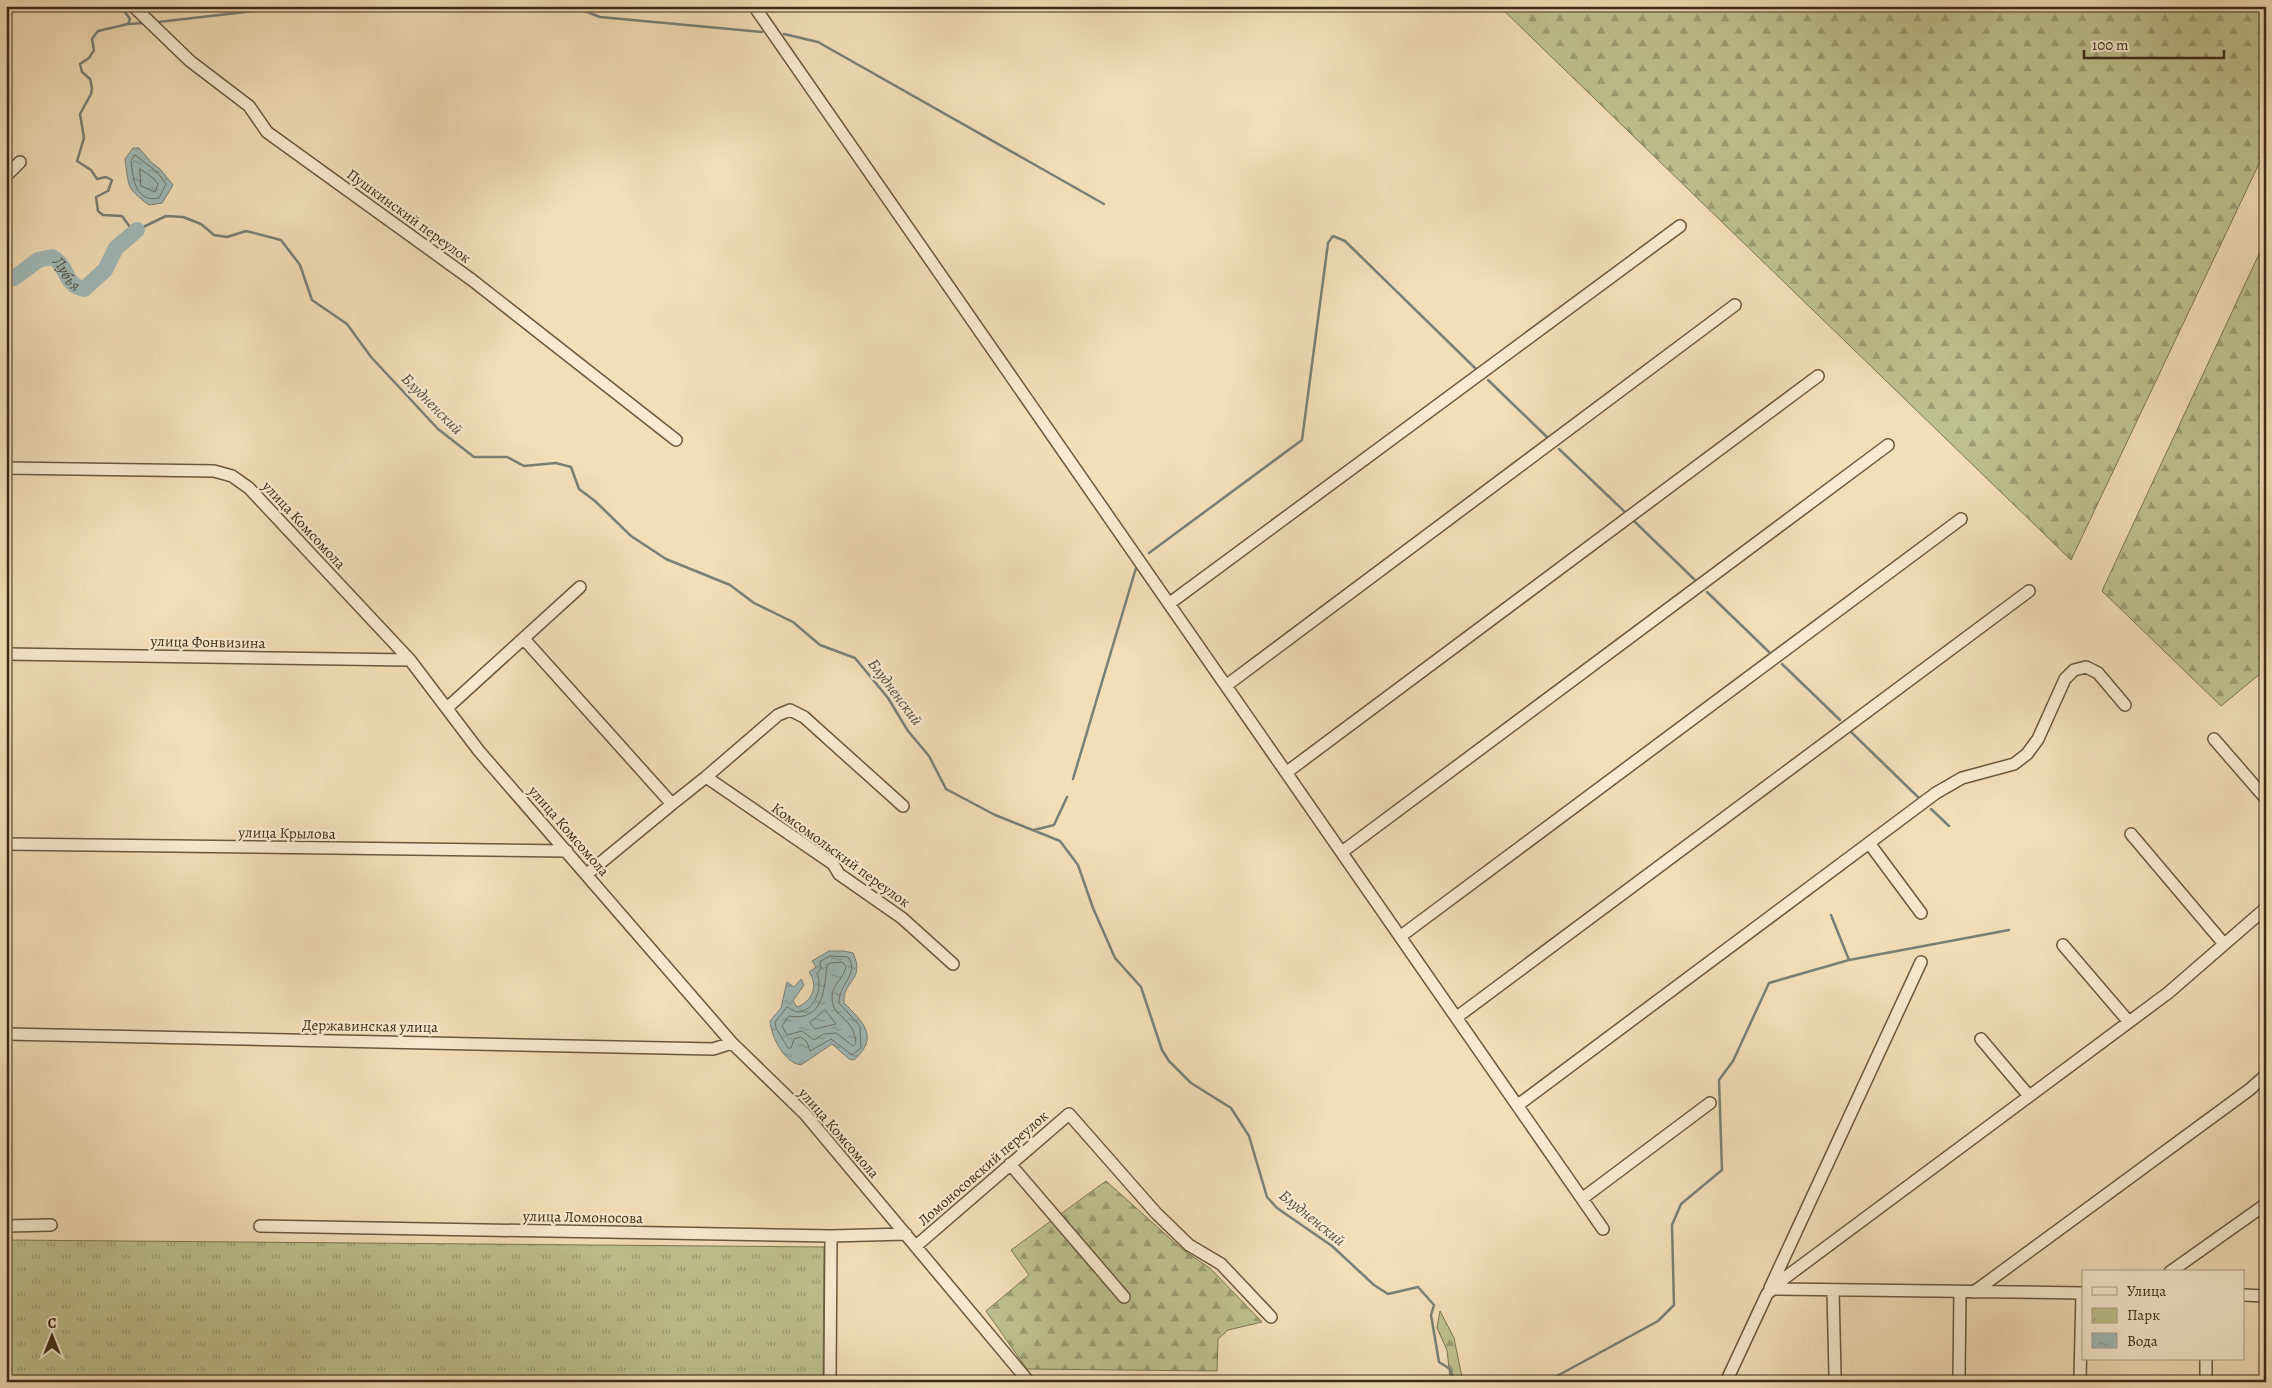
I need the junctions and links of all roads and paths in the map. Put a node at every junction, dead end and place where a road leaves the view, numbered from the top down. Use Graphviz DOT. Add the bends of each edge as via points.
graph roads {
  1 [pos="133,6"];
  2 [pos="754,6"];
  3 [pos="20,162"];
  4 [pos="6,176"];
  5 [pos="1680,226"];
  6 [pos="1735,305"];
  7 [pos="1818,376"];
  8 [pos="676,440"];
  9 [pos="1888,445"];
  10 [pos="6,468"];
  11 [pos="1961,519"];
  12 [pos="580,587"];
  13 [pos="2029,591"];
  14 [pos="1170,603"];
  15 [pos="524,639"];
  16 [pos="6,654"];
  17 [pos="410,660"];
  18 [pos="1227,685"];
  19 [pos="2126,704"];
  20 [pos="447,708"];
  21 [pos="2214,738"];
  22 [pos="1287,772"];
  23 [pos="706,777"];
  24 [pos="2266,799"];
  25 [pos="672,804"];
  26 [pos="903,806"];
  27 [pos="2131,834"];
  28 [pos="1869,843"];
  29 [pos="6,844"];
  30 [pos="567,851"];
  31 [pos="1342,852"];
  32 [pos="587,874"];
  33 [pos="2266,908"];
  34 [pos="1921,913"];
  35 [pos="1401,936"];
  36 [pos="2224,944"];
  37 [pos="2063,945"];
  38 [pos="1921,962"];
  39 [pos="953,964"];
  40 [pos="1457,1017"];
  41 [pos="2129,1022"];
  42 [pos="6,1034"];
  43 [pos="1982,1039"];
  44 [pos="732,1043"];
  45 [pos="2266,1075"];
  46 [pos="2029,1096"];
  47 [pos="1710,1103"];
  48 [pos="1518,1105"];
  49 [pos="1010,1164"];
  50 [pos="1582,1198"];
  51 [pos="2266,1204"];
  52 [pos="51,1225"];
  53 [pos="6,1226"];
  54 [pos="260,1226"];
  55 [pos="1603,1228"];
  56 [pos="906,1234"];
  57 [pos="831,1236"];
  58 [pos="916,1246"];
  59 [pos="2173,1270"];
  60 [pos="1834,1290"];
  61 [pos="1770,1292"];
  62 [pos="1960,1292"];
  63 [pos="1974,1292"];
  64 [pos="2082,1293"];
  65 [pos="2244,1295"];
  66 [pos="2266,1296"];
  67 [pos="1124,1297"];
  68 [pos="1270,1317"];
  69 [pos="2082,1321"];
  70 [pos="2206,1360"];
  71 [pos="1835,1374"];
  72 [pos="1959,1377"];
  73 [pos="2080,1378"];
  74 [pos="830,1382"];
  75 [pos="1029,1382"];
  76 [pos="1726,1382"];
  77 [pos="2206,1382"];
  1 -- 8 [label="street, Пушкинский переулок" via="190,61 248,106 268,132 472,280"];
  2 -- 14 [label="street"];
  3 -- 4 [label="street"];
  5 -- 14 [label="street"];
  6 -- 18 [label="street"];
  7 -- 22 [label="street"];
  9 -- 31 [label="street"];
  10 -- 17 [label="street, улица Комсомола" via="214,471 232,476 249,488"];
  11 -- 35 [label="street"];
  12 -- 15 [label="street"];
  13 -- 40 [label="street"];
  14 -- 18 [label="street"];
  15 -- 20 [label="street"];
  15 -- 25 [label="street"];
  16 -- 17 [label="street, улица Фонвизина"];
  17 -- 20 [label="street, улица Комсомола"];
  18 -- 22 [label="street"];
  19 -- 28 [label="street" via="2098,673 2086,667 2074,670 2065,679 2038,738 2027,754 2014,764 1962,778 1936,793"];
  20 -- 30 [label="street, улица Комсомола"];
  21 -- 24 [label="street"];
  22 -- 31 [label="street"];
  23 -- 25 [label="street"];
  23 -- 26 [label="street" via="778,715 790,710 804,716"];
  23 -- 39 [label="street, Комсомольский переулок" via="833,864 839,874 902,918"];
  25 -- 32 [label="street"];
  27 -- 36 [label="street"];
  28 -- 34 [label="street"];
  28 -- 48 [label="street"];
  29 -- 30 [label="street, улица Крылова"];
  30 -- 32 [label="street, улица Комсомола"];
  31 -- 35 [label="street"];
  32 -- 44 [label="street, улица Комсомола"];
  33 -- 36 [label="street"];
  35 -- 40 [label="street"];
  36 -- 41 [label="street"];
  37 -- 41 [label="street"];
  38 -- 61 [label="street"];
  40 -- 48 [label="street"];
  41 -- 46 [label="street"];
  42 -- 44 [label="street, Державинская улица" via="713,1049"];
  43 -- 46 [label="street"];
  44 -- 56 [label="street, улица Комсомола" via="805,1114"];
  45 -- 63 [label="street"];
  46 -- 61 [label="street"];
  47 -- 50 [label="street"];
  48 -- 50 [label="street"];
  49 -- 58 [label="street, Ломоносовский переулок"];
  49 -- 67 [label="street"];
  49 -- 68 [label="street, Ломоносовский переулок" via="1069,1114 1156,1213 1190,1245 1221,1264"];
  50 -- 55 [label="street"];
  51 -- 59 [label="street"];
  52 -- 53 [label="street"];
  54 -- 57 [label="street, улица Ломоносова"];
  56 -- 57 [label="street, улица Ломоносова"];
  56 -- 58 [label="street, улица Комсомола"];
  57 -- 74 [label="street"];
  58 -- 75 [label="street, улица Комсомола"];
  60 -- 61 [label="street"];
  60 -- 62 [label="street"];
  60 -- 71 [label="street"];
  61 -- 76 [label="street"];
  62 -- 63 [label="street"];
  62 -- 72 [label="street"];
  63 -- 64 [label="street"];
  65 -- 66 [label="street"];
  69 -- 73 [label="street"];
  70 -- 77 [label="street"];
}
